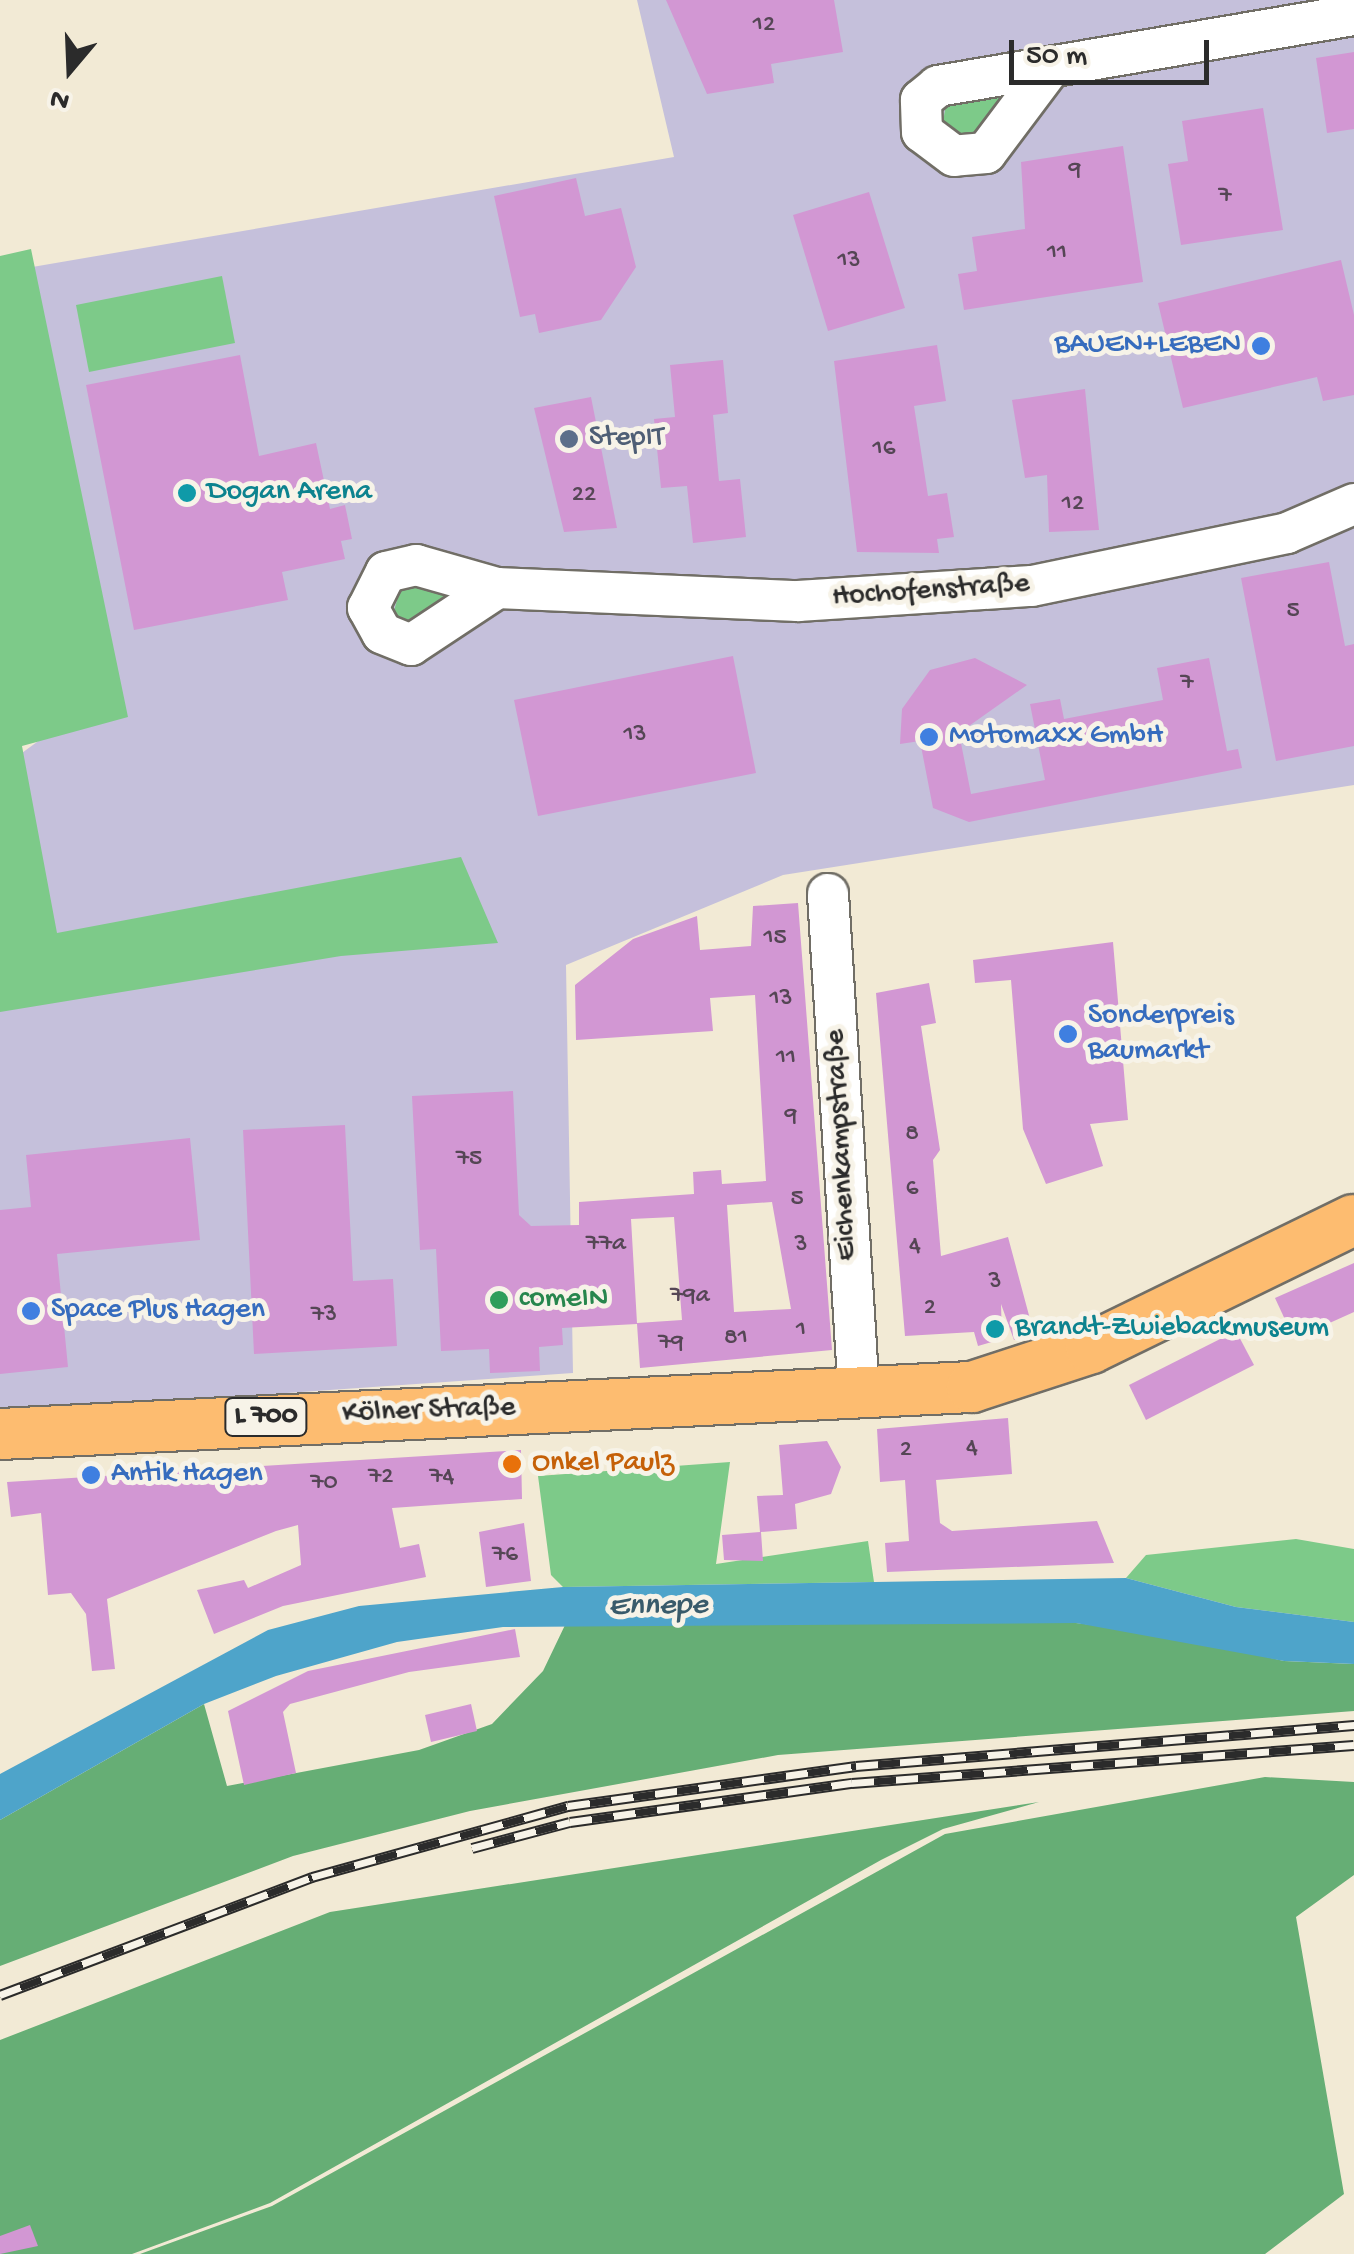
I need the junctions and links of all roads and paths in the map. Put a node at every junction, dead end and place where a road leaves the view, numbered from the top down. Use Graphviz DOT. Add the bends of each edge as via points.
graph roads {
  1 [pos="1354,14"];
  2 [pos="1046,73"];
  3 [pos="1354,504"];
  4 [pos="497,588"];
  5 [pos="828,894"];
  6 [pos="1354,1220"];
  7 [pos="859,1395"];
  8 [pos="0,1434"];
  1 -- 2 [label="street"];
  3 -- 4 [label="street, Hochofenstraße" via="1286,533 1032,586 798,601"];
  5 -- 7 [label="street, Eichenkampstraße"];
  6 -- 7 [label="main road, L 700" via="1031,1374"];
  7 -- 8 [label="main road, Kölner Straße / L 700"];
}
